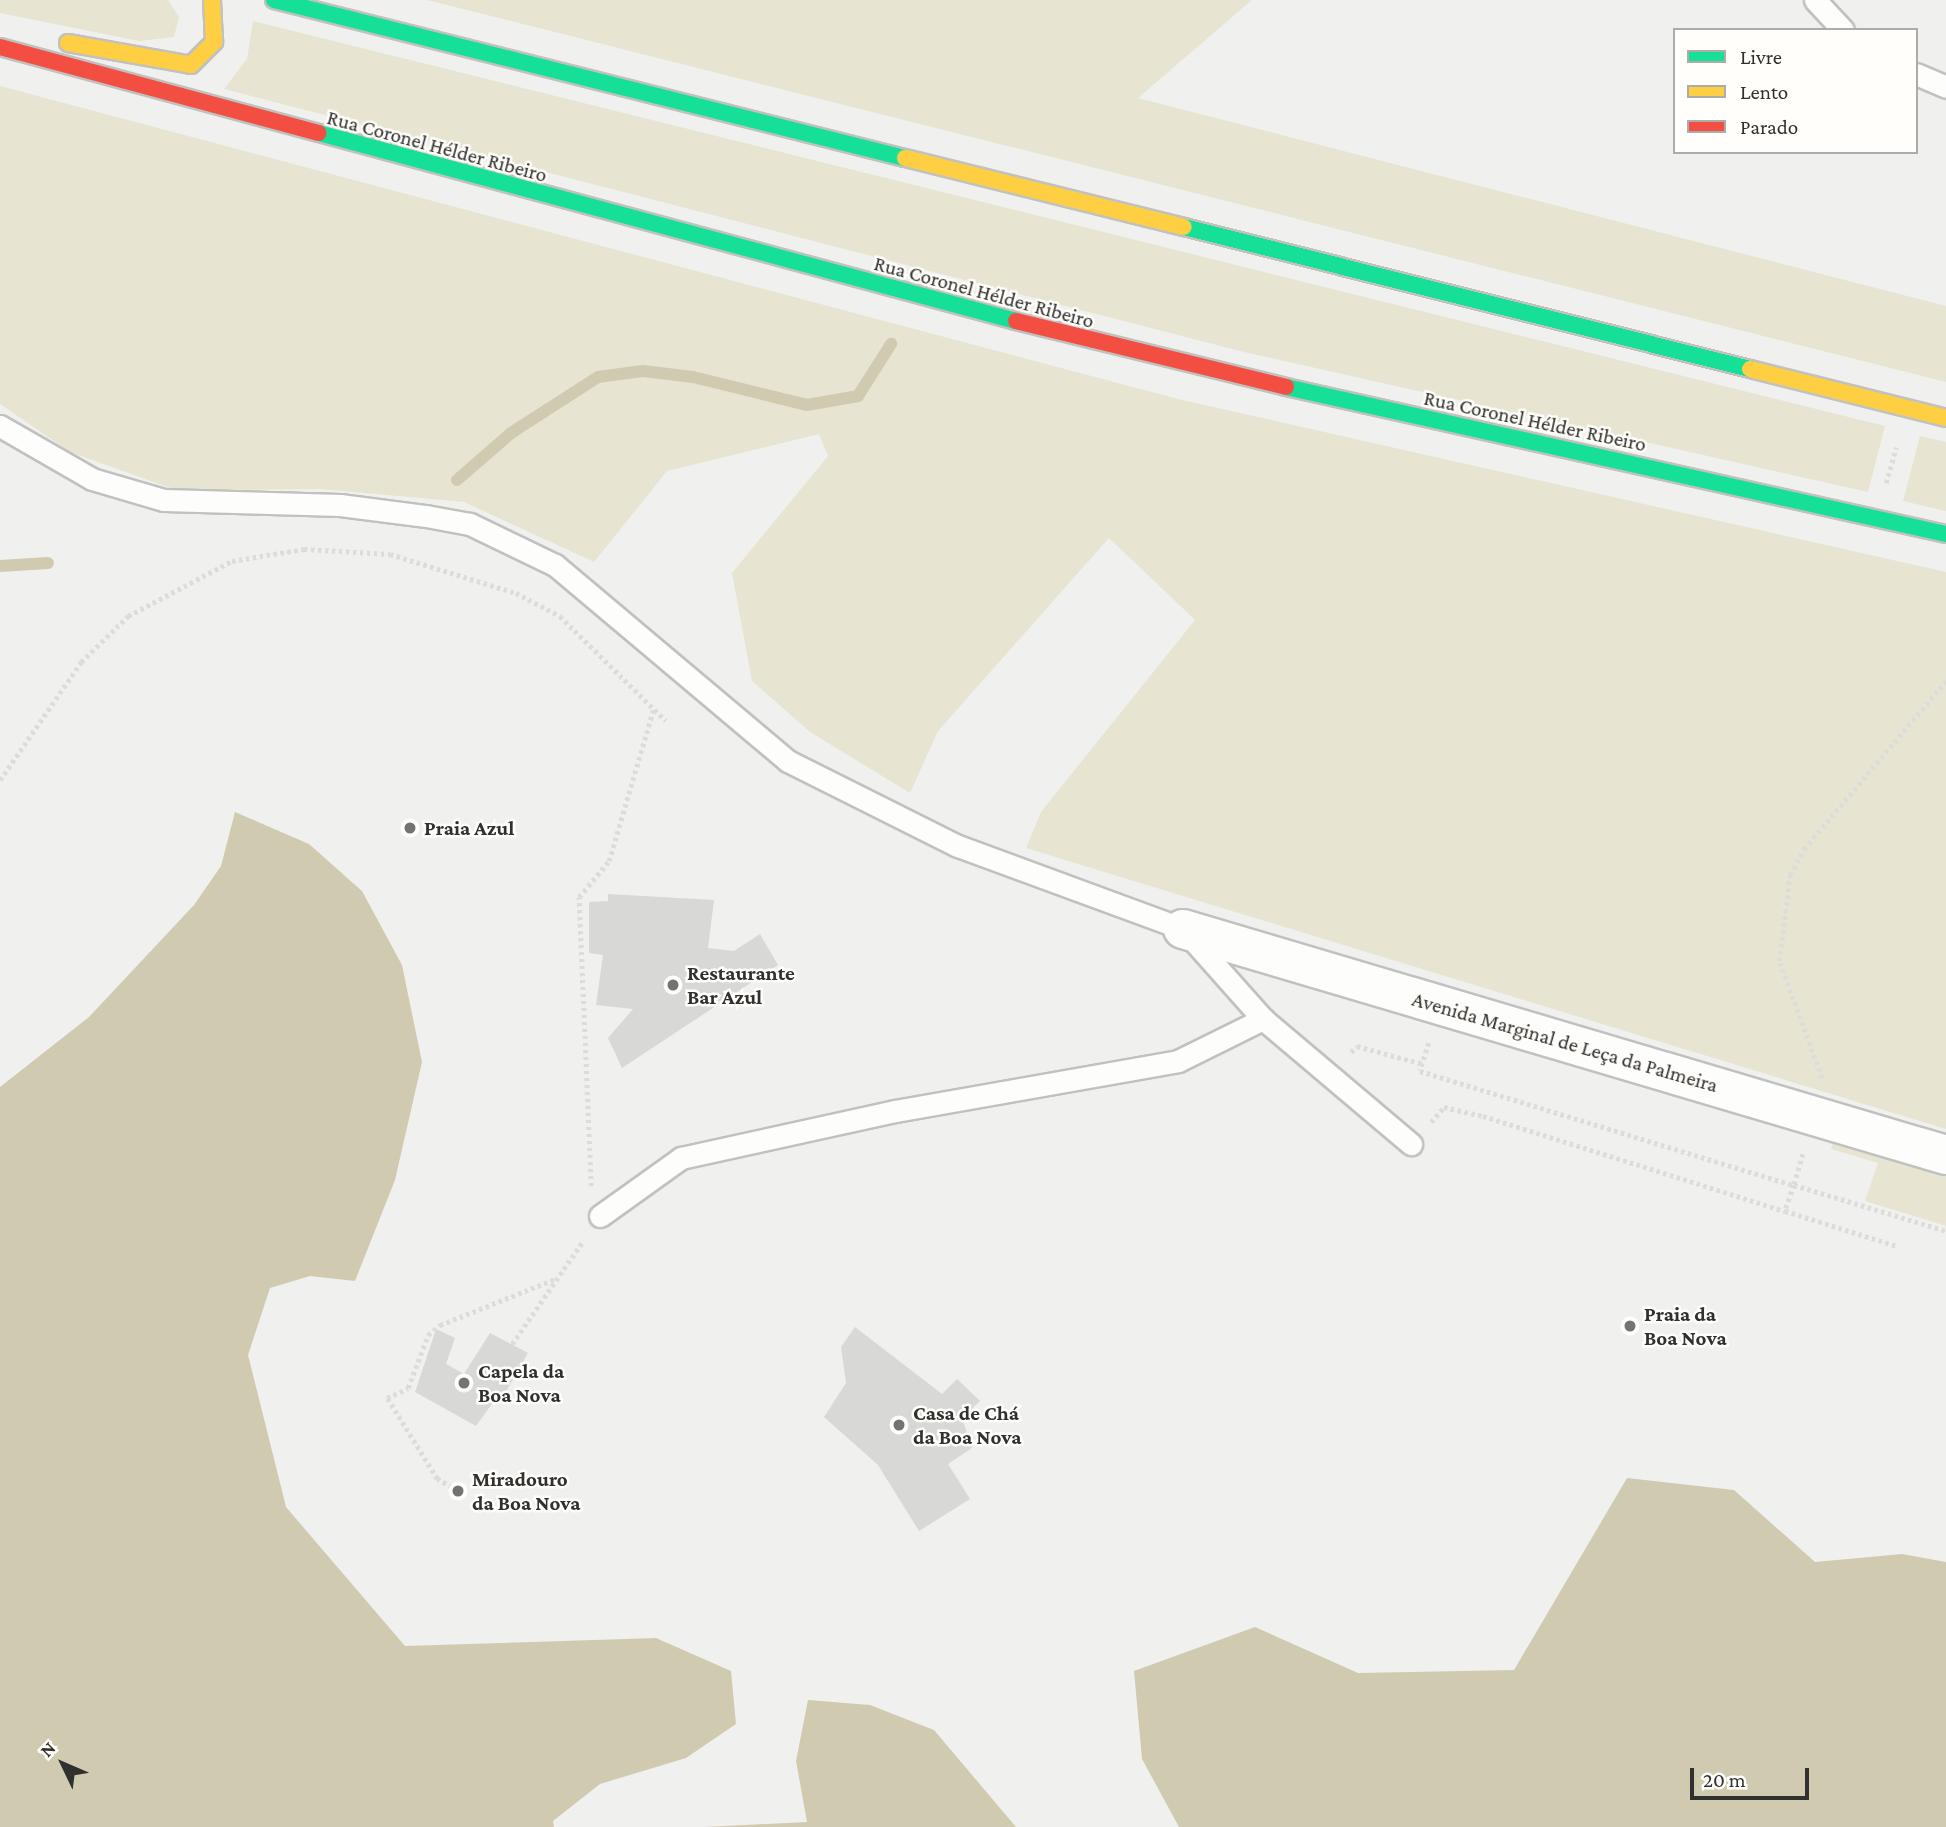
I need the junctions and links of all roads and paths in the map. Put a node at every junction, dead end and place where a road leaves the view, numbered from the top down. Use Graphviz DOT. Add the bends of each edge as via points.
graph roads {
  1 [pos="212,0"];
  2 [pos="275,0"];
  3 [pos="1815,0"];
  4 [pos="1841,28"];
  5 [pos="0,47"];
  6 [pos="21,53"];
  7 [pos="1918,75"];
  8 [pos="1946,87"];
  9 [pos="1946,418"];
  10 [pos="0,426"];
  11 [pos="1946,534"];
  12 [pos="1946,681"];
  13 [pos="654,707"];
  14 [pos="666,721"];
  15 [pos="0,780"];
  16 [pos="1183,929"];
  17 [pos="1440,1005"];
  18 [pos="1263,1019"];
  19 [pos="1357,1046"];
  20 [pos="1423,1063"];
  21 [pos="1815,1115"];
  22 [pos="1411,1144"];
  23 [pos="1946,1154"];
  24 [pos="1794,1185"];
  25 [pos="1786,1211"];
  26 [pos="600,1216"];
  27 [pos="1946,1231"];
  28 [pos="1897,1246"];
  29 [pos="557,1278"];
  30 [pos="512,1344"];
  31 [pos="458,1491"];
  1 -- 6 [label="main road, Rua Coronel Hélder Ribeiro" via="214,42 191,65 65,43"];
  2 -- 9 [label="main road"];
  3 -- 4 [label="lane"];
  5 -- 6 [label="main road, Rua Coronel Hélder Ribeiro"];
  6 -- 11 [label="main road, Rua Coronel Hélder Ribeiro" via="1162,360"];
  7 -- 8 [label="lane"];
  10 -- 16 [label="lane" via="92,479 164,500 340,505 470,524 555,565 598,595 788,761 958,846"];
  12 -- 21 [label="path" via="1804,849 1790,875 1779,961 1824,1083"];
  13 -- 14 [label="path"];
  13 -- 15 [label="path" via="560,616 516,593 390,554 304,549 232,561 128,616 80,662"];
  13 -- 26 [label="path" via="609,861 579,897 586,1168"];
  16 -- 17 [label="street, Avenida Marginal de Leça da Palmeira"];
  16 -- 18 [label="lane"];
  17 -- 20 [label="path"];
  17 -- 21 [label="street, Avenida Marginal de Leça da Palmeira"];
  18 -- 22 [label="lane"];
  18 -- 26 [label="lane" via="1178,1061 895,1111 681,1158"];
  19 -- 20 [label="path"];
  20 -- 24 [label="path" via="1420,1071"];
  21 -- 23 [label="street, Avenida Marginal de Leça da Palmeira"];
  21 -- 24 [label="path"];
  22 -- 25 [label="path" via="1444,1107"];
  24 -- 25 [label="path"];
  24 -- 27 [label="path"];
  25 -- 28 [label="path"];
  26 -- 29 [label="path"];
  29 -- 30 [label="path"];
  29 -- 31 [label="path" via="440,1325 428,1335 408,1388 387,1398 437,1479"];
}
